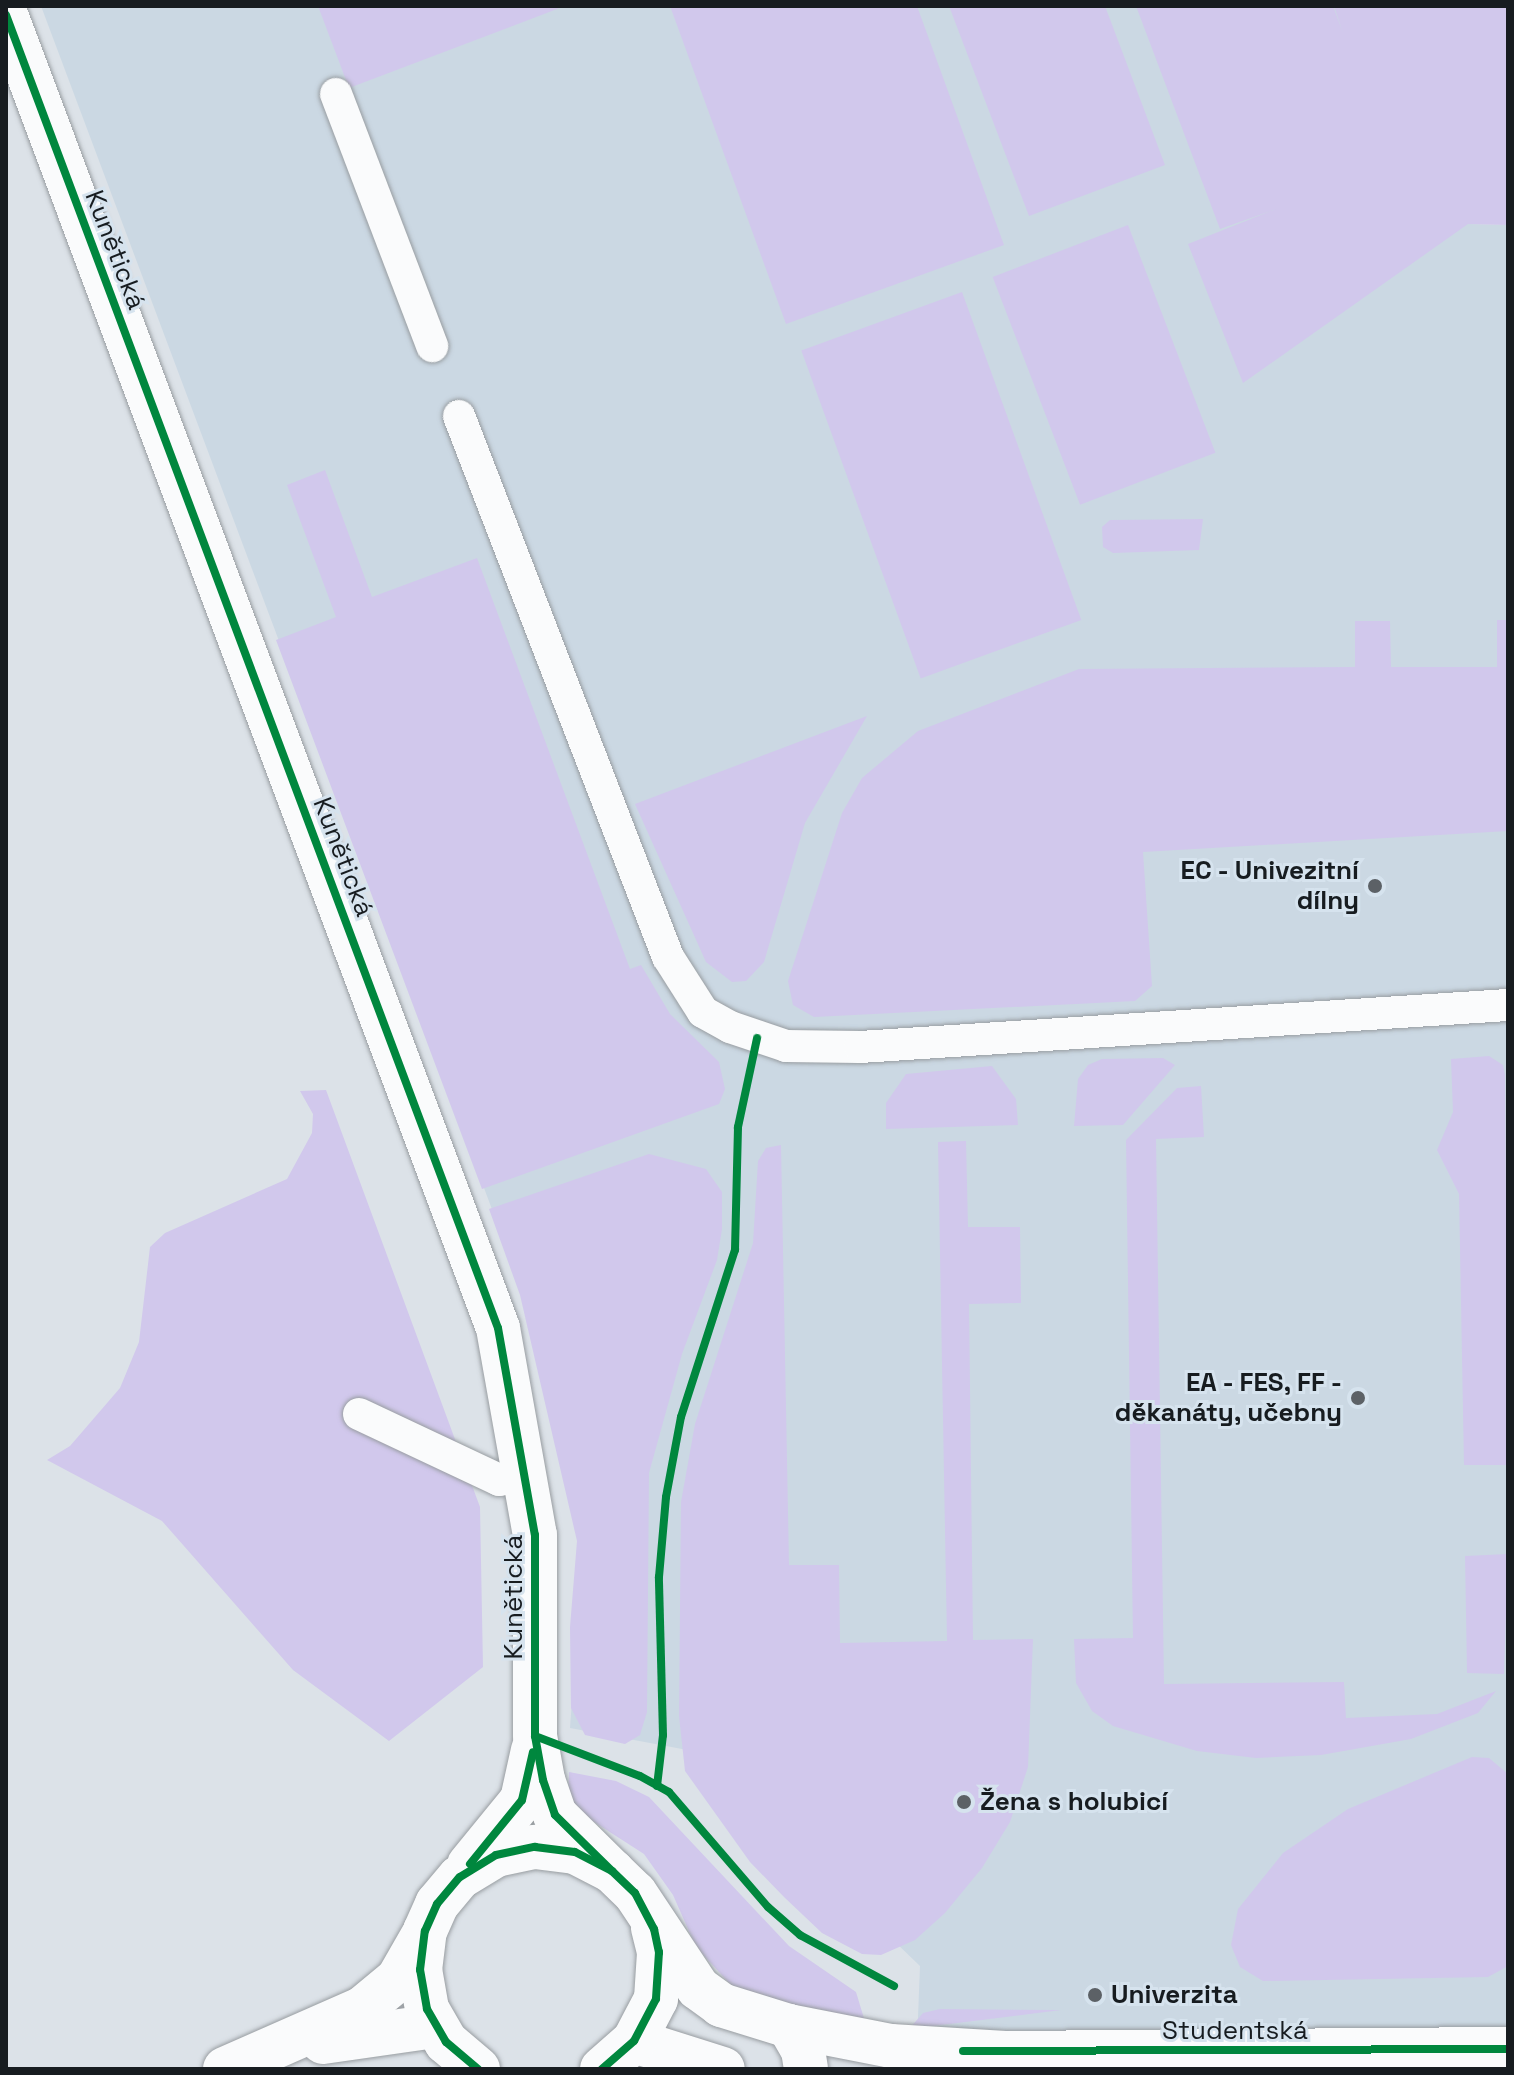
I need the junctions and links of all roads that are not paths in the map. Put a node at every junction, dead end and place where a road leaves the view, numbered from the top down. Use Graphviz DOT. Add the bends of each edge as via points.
graph roads {
  1 [pos="6,15"];
  2 [pos="336,94"];
  3 [pos="432,346"];
  4 [pos="459,416"];
  5 [pos="1508,1005"];
  6 [pos="359,1414"];
  7 [pos="528,1476"];
  8 [pos="535,1736"];
  9 [pos="612,1871"];
  10 [pos="446,1891"];
  11 [pos="644,1907"];
  12 [pos="425,1931"];
  13 [pos="789,2026"];
  14 [pos="1508,2049"];
  15 [pos="278,2050"];
  16 [pos="454,2052"];
  17 [pos="615,2061"];
  18 [pos="225,2069"];
  19 [pos="723,2069"];
  20 [pos="806,2069"];
  1 -- 7 [label="street, Kunětická" via="498,1328"];
  2 -- 3 [label="lane"];
  4 -- 5 [label="lane" via="668,957 703,1012 786,1046 860,1047"];
  6 -- 7 [label="lane" via="499,1480"];
  7 -- 8 [label="street, Kunětická" via="535,1535"];
  8 -- 9 [label="street, Kunětická" via="555,1815"];
  8 -- 10 [label="street, Kunětická" via="522,1800"];
  9 -- 10 [label="street" via="575,1852 515,1849 477,1864"];
  9 -- 11 [label="street, Kunětická"];
  10 -- 12 [label="street"];
  11 -- 13 [label="street, Studentská" via="698,1988 721,2005"];
  11 -- 17 [label="street" via="659,1952 656,1999"];
  12 -- 15 [label="street" via="406,1968 379,1998"];
  12 -- 16 [label="street" via="421,1989"];
  13 -- 14 [label="street, Studentská" via="891,2046 1005,2053"];
  13 -- 20 [label="street" via="803,2050"];
  15 -- 16 [label="street"];
  15 -- 18 [label="street"];
  17 -- 19 [label="street"];
}
